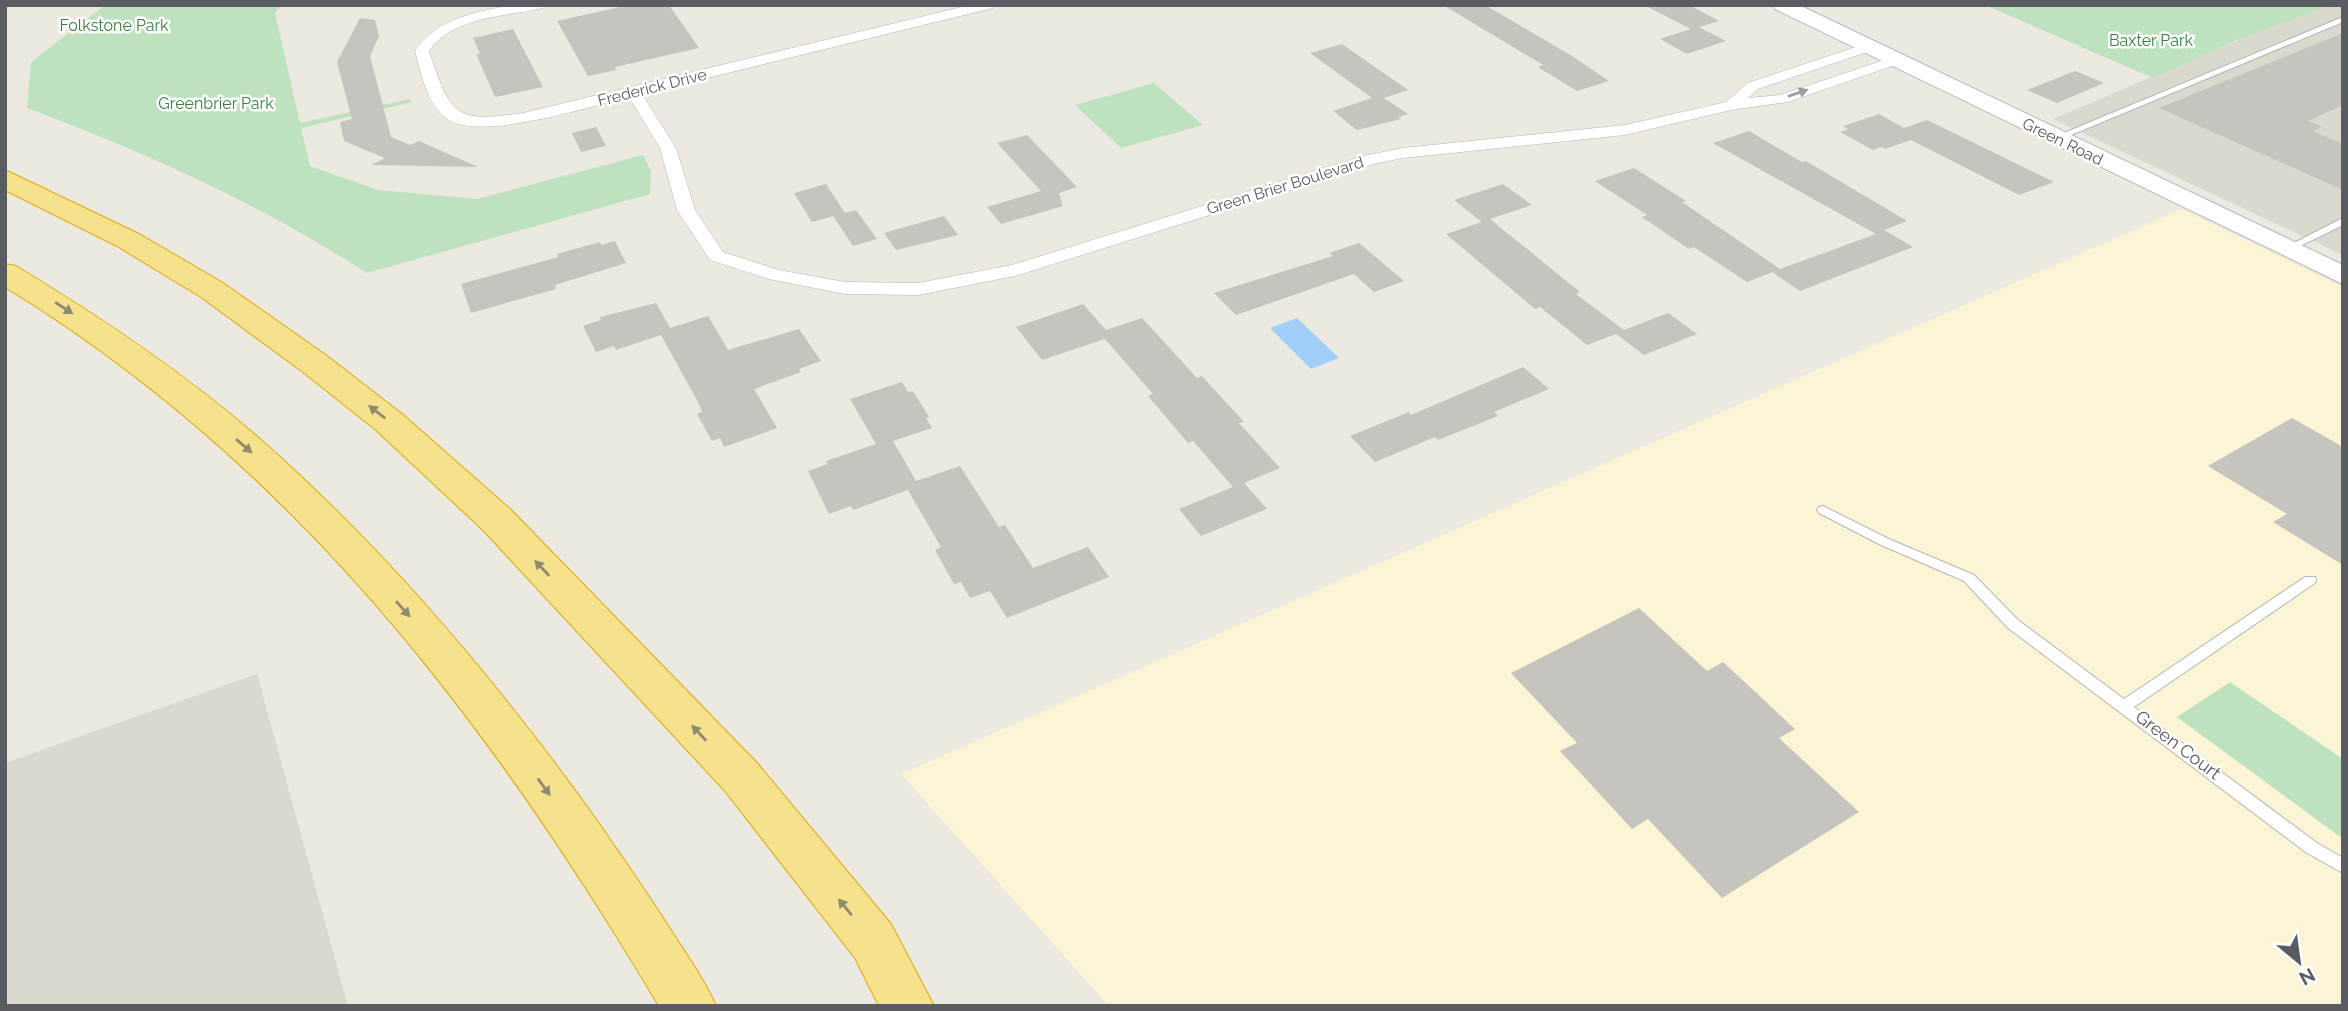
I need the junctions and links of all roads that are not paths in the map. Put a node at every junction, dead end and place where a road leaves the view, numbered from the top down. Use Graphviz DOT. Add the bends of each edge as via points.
graph roads {
  1 [pos="538,5"];
  2 [pos="988,5"];
  3 [pos="1782,5"];
  4 [pos="2343,19"];
  5 [pos="1868,47"];
  6 [pos="1896,60"];
  7 [pos="633,91"];
  8 [pos="1731,105"];
  9 [pos="2056,138"];
  10 [pos="5,178"];
  11 [pos="2343,221"];
  12 [pos="2287,249"];
  13 [pos="5,273"];
  14 [pos="2343,276"];
  15 [pos="1823,510"];
  16 [pos="2310,580"];
  17 [pos="2124,706"];
  18 [pos="2343,866"];
  19 [pos="873,942"];
  20 [pos="690,1006"];
  21 [pos="907,1006"];
  22 [pos="931,1006"];
  1 -- 7 [label="street, Frederick Drive" via="477,18 433,34 422,51 450,116 462,122 499,122"];
  2 -- 7 [label="street, Frederick Drive"];
  3 -- 5 [label="street, Green Road"];
  4 -- 9 [label="lane"];
  5 -- 6 [label="street, Green Road"];
  5 -- 8 [label="street, Green Brier Boulevard" via="1753,86"];
  8 -- 6 [label="street, Green Brier Boulevard, one-way" via="1782,99"];
  6 -- 9 [label="street, Green Road"];
  7 -- 8 [label="street, Green Brier Boulevard" via="668,148 686,210 716,256 776,275 845,288 918,289 1015,270 1369,160 1430,149 1625,130"];
  9 -- 12 [label="street, Green Road"];
  19 -- 10 [label="highway, one-way" via="741,777 497,520 389,422 212,290 128,240"];
  11 -- 12 [label="lane"];
  12 -- 14 [label="street, Green Road"];
  13 -- 20 [label="highway, one-way" via="64,308 170,383 331,528 505,733 588,849"];
  15 -- 17 [label="lane, Green Court" via="1969,578 2014,624"];
  16 -- 17 [label="lane"];
  17 -- 18 [label="lane, Green Court" via="2312,848"];
  19 -- 21 [label="highway"];
  19 -- 22 [label="highway"];
}
